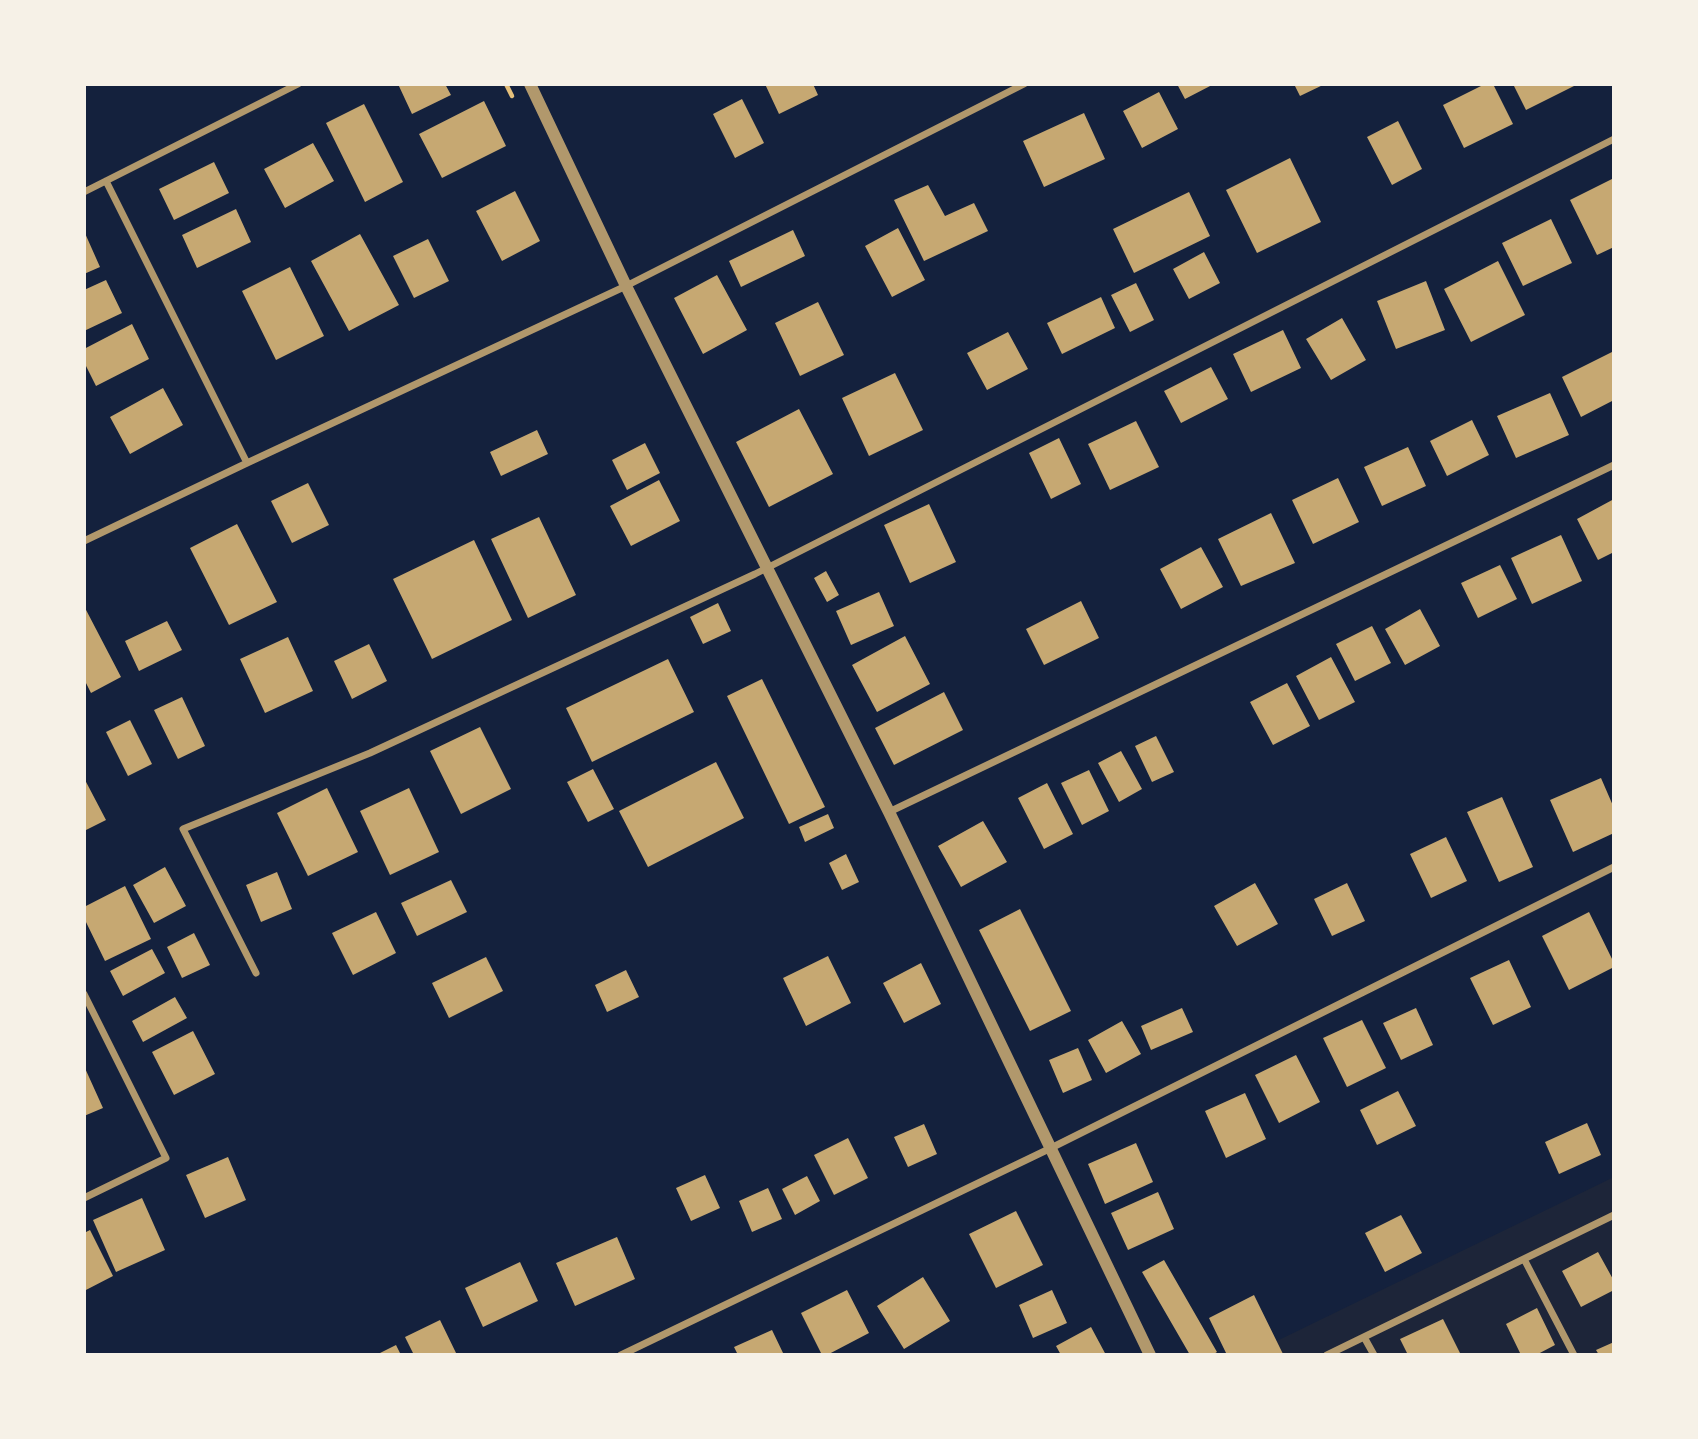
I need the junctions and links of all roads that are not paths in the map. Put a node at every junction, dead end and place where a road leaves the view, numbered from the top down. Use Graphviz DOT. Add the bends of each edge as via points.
graph roads {
  1 [pos="298,84"];
  2 [pos="530,84"];
  3 [pos="1024,84"];
  4 [pos="1614,139"];
  5 [pos="106,181"];
  6 [pos="84,192"];
  7 [pos="626,286"];
  8 [pos="247,463"];
  9 [pos="1614,465"];
  10 [pos="84,541"];
  11 [pos="766,567"];
  12 [pos="889,812"];
  13 [pos="1614,867"];
  14 [pos="256,973"];
  15 [pos="84,994"];
  16 [pos="1051,1147"];
  17 [pos="84,1198"];
  18 [pos="1614,1215"];
  19 [pos="1524,1259"];
  20 [pos="1364,1337"];
  21 [pos="621,1355"];
  22 [pos="1150,1355"];
  23 [pos="1326,1355"];
  24 [pos="1374,1355"];
  25 [pos="1574,1355"];
  1 -- 5 [label="street"];
  2 -- 7 [label="street"];
  3 -- 7 [label="street"];
  4 -- 11 [label="street"];
  5 -- 6 [label="street"];
  5 -- 8 [label="street"];
  7 -- 8 [label="street"];
  7 -- 11 [label="street"];
  8 -- 10 [label="street"];
  9 -- 12 [label="street"];
  11 -- 12 [label="street"];
  11 -- 14 [label="street" via="370,753 183,829"];
  12 -- 16 [label="street"];
  13 -- 16 [label="street"];
  15 -- 17 [label="street" via="166,1158"];
  16 -- 21 [label="street"];
  16 -- 22 [label="street"];
  18 -- 19 [label="street"];
  19 -- 20 [label="street"];
  19 -- 25 [label="street"];
  20 -- 23 [label="street"];
  20 -- 24 [label="street"];
}
